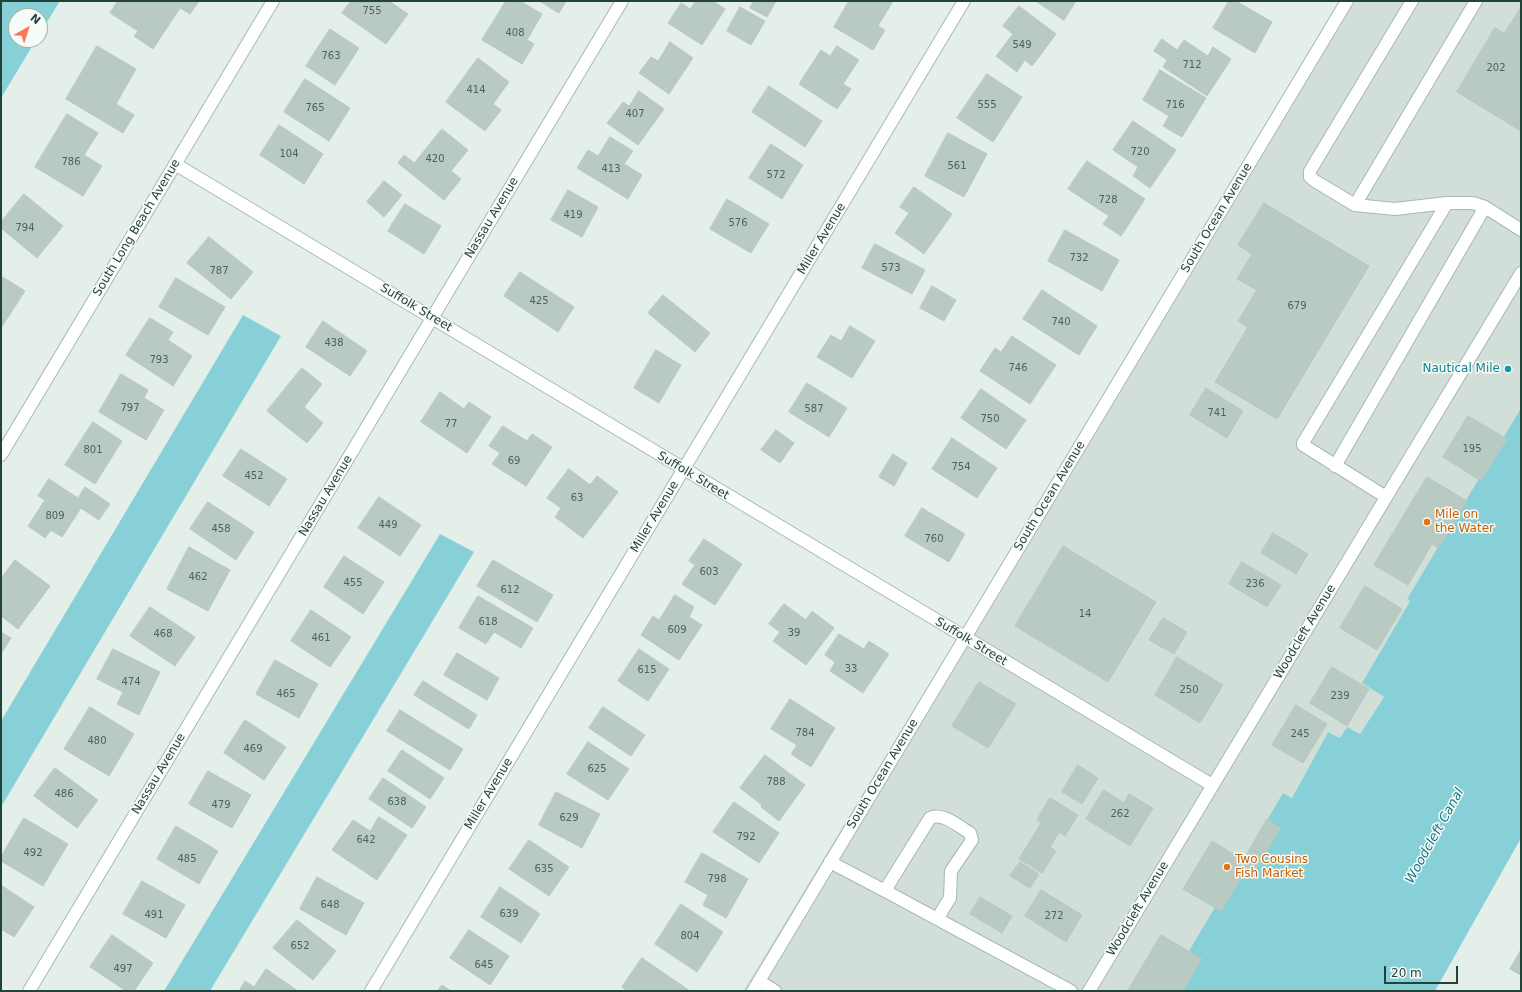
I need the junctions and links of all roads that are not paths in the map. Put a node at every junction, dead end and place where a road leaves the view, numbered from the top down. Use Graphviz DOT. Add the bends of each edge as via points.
graph roads {
  1 [pos="273,1"];
  2 [pos="622,1"];
  3 [pos="964,1"];
  4 [pos="1347,1"];
  5 [pos="1412,1"];
  6 [pos="1476,1"];
  7 [pos="175,164"];
  8 [pos="1447,203"];
  9 [pos="1355,205"];
  10 [pos="1485,208"];
  11 [pos="1521,230"];
  12 [pos="1521,272"];
  13 [pos="432,318"];
  14 [pos="1,455"];
  15 [pos="1335,466"];
  16 [pos="683,470"];
  17 [pos="1386,497"];
  18 [pos="965,638"];
  19 [pos="1212,785"];
  20 [pos="830,862"];
  21 [pos="889,893"];
  22 [pos="937,919"];
  23 [pos="756,986"];
  24 [pos="29,991"];
  25 [pos="371,991"];
  26 [pos="775,991"];
  27 [pos="1071,991"];
  28 [pos="1089,991"];
  1 -- 7 [label="street, South Long Beach Avenue"];
  2 -- 13 [label="street, Nassau Avenue"];
  3 -- 16 [label="street, Miller Avenue"];
  4 -- 18 [label="street, South Ocean Avenue"];
  5 -- 9 [label="street" via="1310,171 1310,177 1315,181"];
  6 -- 9 [label="street"];
  7 -- 13 [label="street, Suffolk Street"];
  7 -- 14 [label="street, South Long Beach Avenue"];
  8 -- 9 [label="street" via="1395,209"];
  8 -- 10 [label="street" via="1473,203"];
  8 -- 15 [label="street" via="1303,443"];
  10 -- 11 [label="street"];
  10 -- 15 [label="street"];
  12 -- 17 [label="street, Woodcleft Avenue"];
  13 -- 16 [label="street, Suffolk Street"];
  13 -- 24 [label="street, Nassau Avenue"];
  15 -- 17 [label="street"];
  16 -- 18 [label="street, Suffolk Street"];
  16 -- 25 [label="street, Miller Avenue"];
  17 -- 19 [label="street, Woodcleft Avenue"];
  18 -- 19 [label="street, Suffolk Street"];
  18 -- 20 [label="street, South Ocean Avenue"];
  19 -- 28 [label="street, Woodcleft Avenue"];
  20 -- 21 [label="street"];
  20 -- 23 [label="street, South Ocean Avenue"];
  21 -- 22 [label="street"];
  21 -- 22 [label="street" via="887,887 930,818 943,817 970,833 972,840 951,871 950,898"];
  22 -- 27 [label="street"];
  23 -- 26 [label="street"];
}
